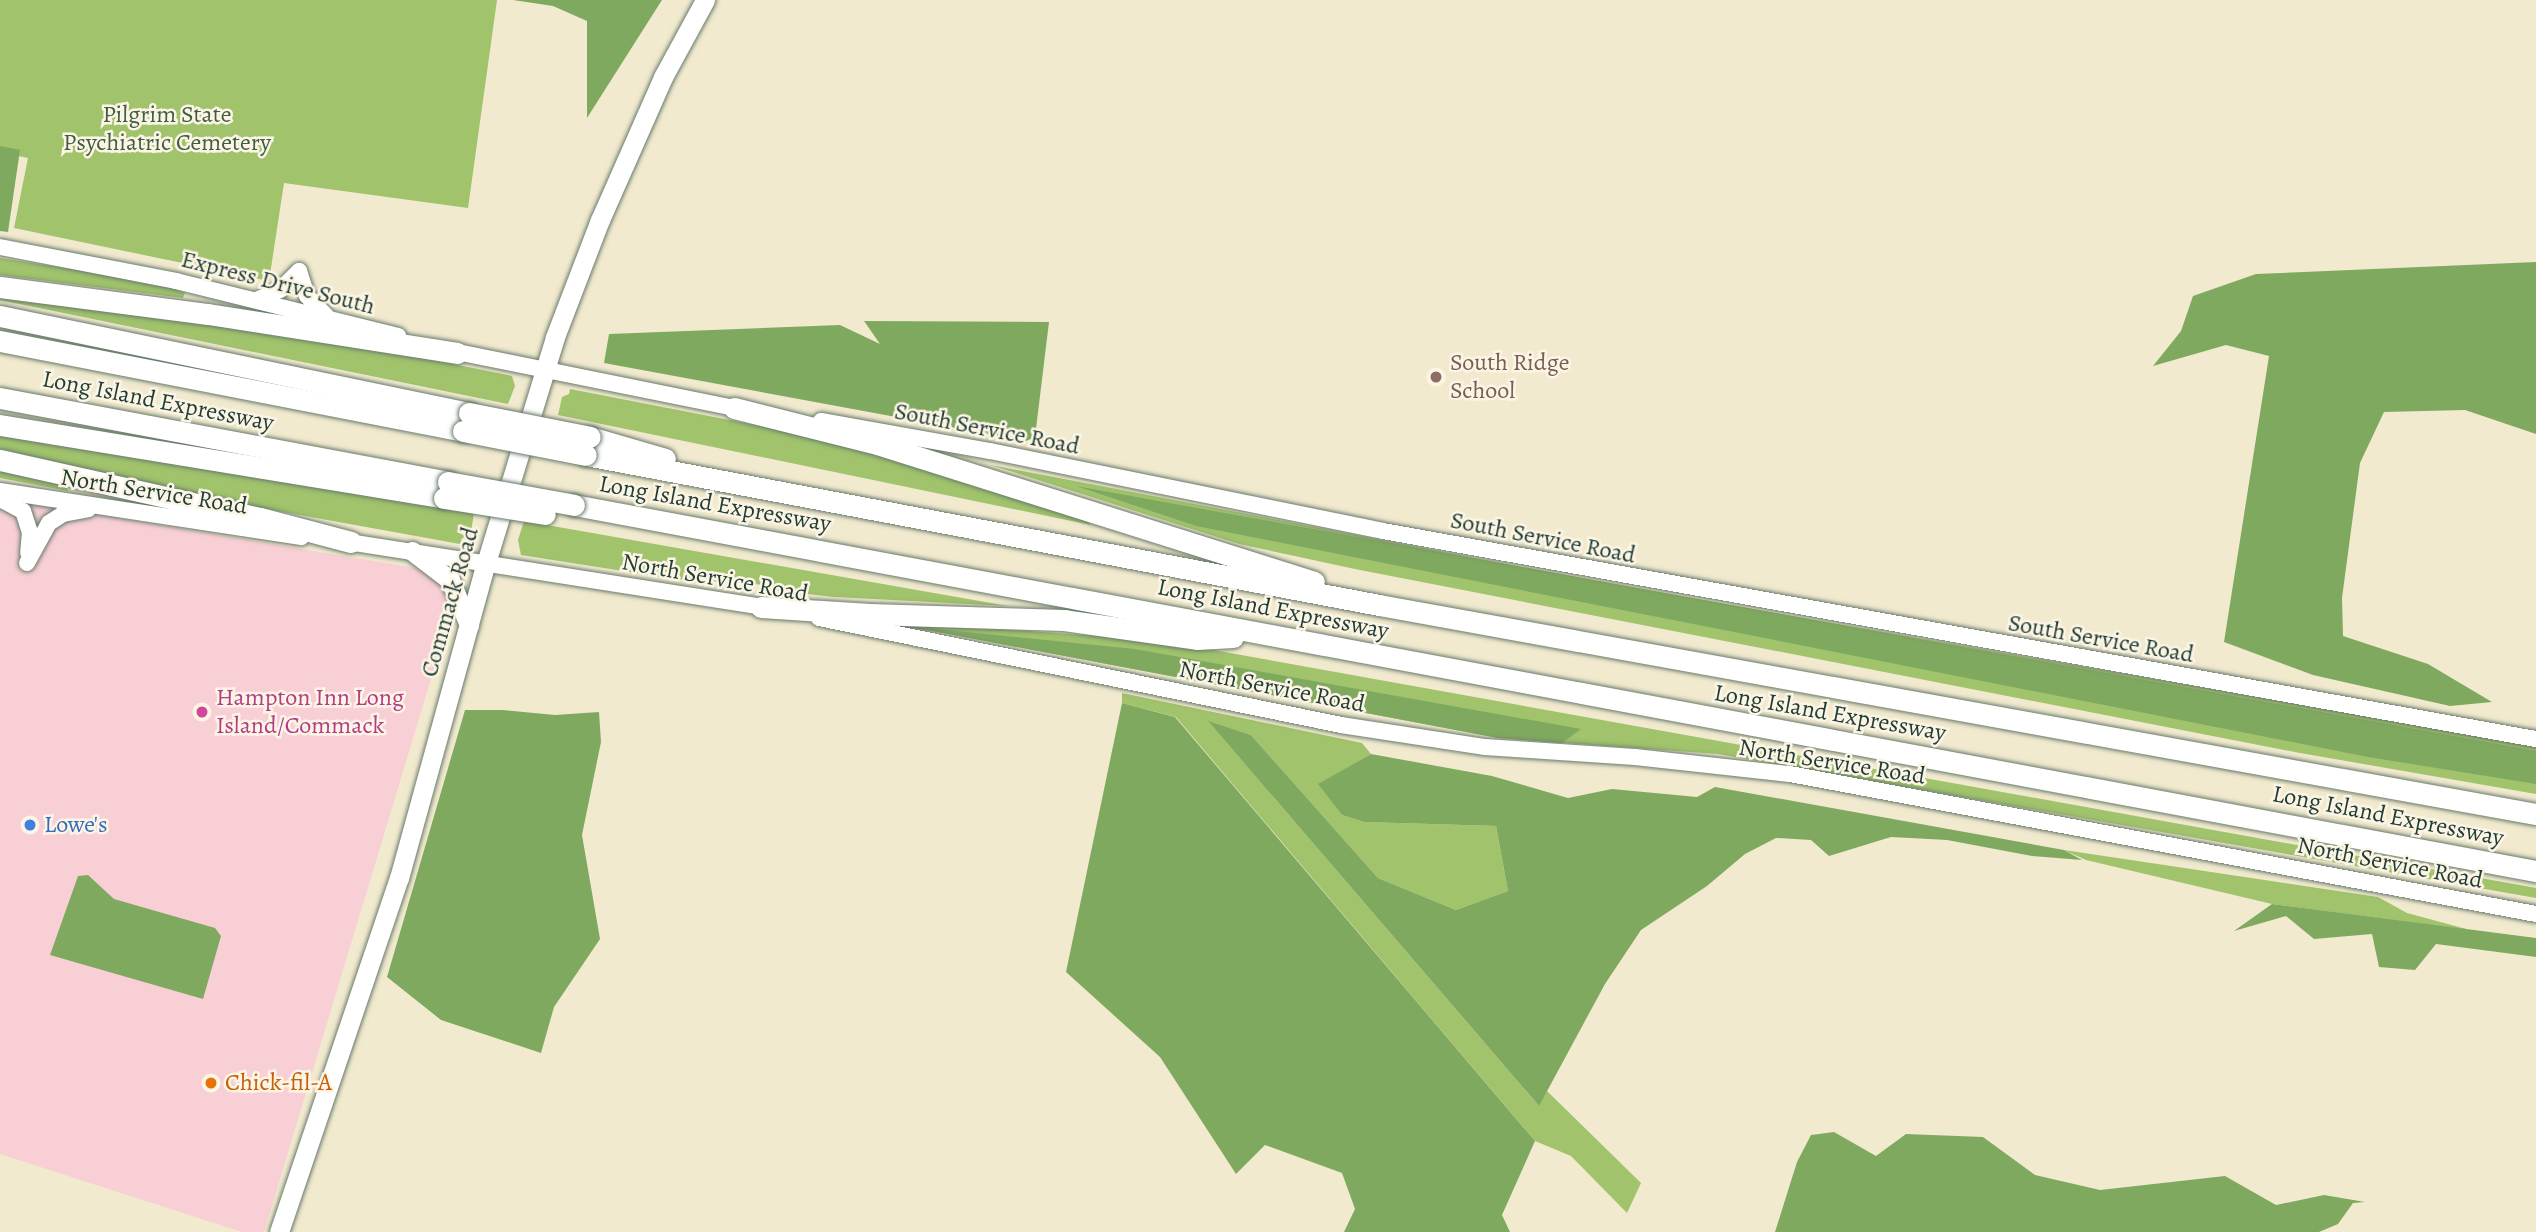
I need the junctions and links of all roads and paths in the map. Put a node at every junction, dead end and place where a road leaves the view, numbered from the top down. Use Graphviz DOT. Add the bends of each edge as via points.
graph roads {
  1 [pos="705,0"];
  2 [pos="0,247"];
  3 [pos="0,287"];
  4 [pos="256,300"];
  5 [pos="0,316"];
  6 [pos="328,317"];
  7 [pos="0,341"];
  8 [pos="457,353"];
  9 [pos="544,371"];
  10 [pos="0,398"];
  11 [pos="734,408"];
  12 [pos="466,422"];
  13 [pos="0,425"];
  14 [pos="0,460"];
  15 [pos="446,490"];
  16 [pos="0,491"];
  17 [pos="0,499"];
  18 [pos="102,507"];
  19 [pos="351,542"];
  20 [pos="412,551"];
  21 [pos="486,562"];
  22 [pos="1379,605"];
  23 [pos="761,607"];
  24 [pos="469,625"];
  25 [pos="1267,635"];
  26 [pos="2536,739"];
  27 [pos="2536,814"];
  28 [pos="2536,871"];
  29 [pos="2536,914"];
  30 [pos="279,1232"];
  1 -- 9 [label="main road, Commack Road" via="663,77 600,220"];
  2 -- 4 [label="main road, Express Drive South"];
  3 -- 8 [label="highway" via="185,310"];
  4 -- 6 [label="main road, Express Drive South"];
  4 -- 6 [label="main road" via="280,290 299,271 310,300"];
  5 -- 12 [label="highway"];
  6 -- 8 [label="main road, Express Drive South"];
  7 -- 12 [label="highway, Long Island Expressway"];
  8 -- 9 [label="main road, Express Drive South"];
  9 -- 11 [label="main road, South Service Road"];
  9 -- 21 [label="main road, Commack Road"];
  10 -- 15 [label="highway, Long Island Expressway"];
  11 -- 22 [label="highway" via="867,441"];
  11 -- 26 [label="main road, South Service Road" via="990,451 1162,489 1690,588"];
  12 -- 22 [label="highway, Long Island Expressway, bridge" via="747,485"];
  13 -- 15 [label="highway"];
  14 -- 19 [label="highway"];
  15 -- 25 [label="highway, Long Island Expressway, bridge" via="735,534"];
  16 -- 18 [label="main road, North Service Road"];
  17 -- 18 [label="main road" via="23,511 27,520 27,563 49,523 62,514"];
  18 -- 19 [label="main road, North Service Road"];
  19 -- 20 [label="main road, North Service Road"];
  20 -- 21 [label="main road, North Service Road"];
  20 -- 24 [label="main road" via="450,580"];
  21 -- 23 [label="main road, North Service Road"];
  21 -- 24 [label="main road, Commack Road"];
  22 -- 27 [label="highway, Long Island Expressway"];
  23 -- 25 [label="highway" via="1064,620 1197,639"];
  23 -- 29 [label="main road, North Service Road" via="1341,725 1485,747 1790,774"];
  24 -- 30 [label="main road, Commack Road" via="400,878"];
  25 -- 28 [label="highway, Long Island Expressway"];
}
